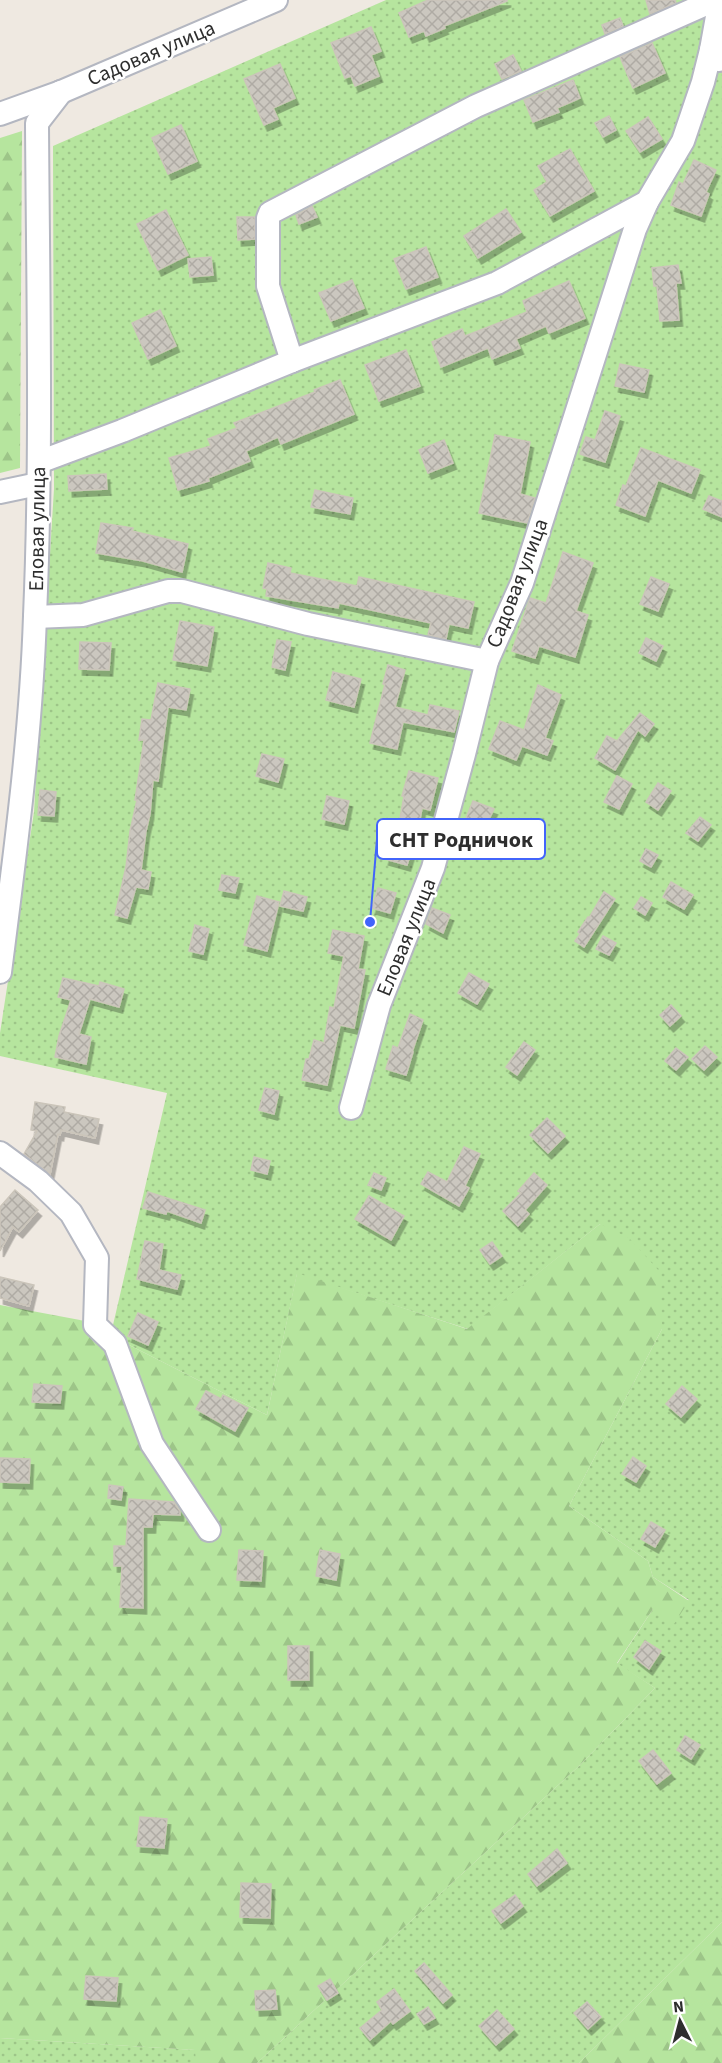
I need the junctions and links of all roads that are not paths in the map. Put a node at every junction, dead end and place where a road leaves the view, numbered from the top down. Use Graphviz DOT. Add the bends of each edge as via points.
graph roads {
  1 [pos="276,0"];
  2 [pos="715,0"];
  3 [pos="720,0"];
  4 [pos="716,57"];
  5 [pos="61,92"];
  6 [pos="0,114"];
  7 [pos="647,202"];
  8 [pos="292,361"];
  9 [pos="39,462"];
  10 [pos="38,484"];
  11 [pos="0,492"];
  12 [pos="35,617"];
  13 [pos="487,661"];
  14 [pos="0,972"];
  15 [pos="351,1108"];
  16 [pos="0,1154"];
  17 [pos="209,1530"];
  1 -- 5 [label="street, Садовая улица"];
  2 -- 8 [label="street" via="476,106 270,213 268,286"];
  3 -- 4 [label="street, Садовая улица"];
  4 -- 7 [label="street, Садовая улица" via="683,141"];
  5 -- 6 [label="street, Садовая улица"];
  5 -- 9 [label="street, Еловая улица" via="37,123"];
  7 -- 8 [label="street" via="496,283"];
  7 -- 13 [label="street, Садовая улица" via="634,229 522,583"];
  8 -- 9 [label="street"];
  9 -- 10 [label="street, Еловая улица"];
  10 -- 11 [label="street"];
  10 -- 12 [label="street, Еловая улица"];
  12 -- 13 [label="street, Садовая улица" via="83,615 168,591 182,591 308,624"];
  12 -- 14 [label="street, Еловая улица" via="24,784"];
  13 -- 15 [label="street, Еловая улица" via="433,868 379,1005"];
  16 -- 17 [label="street" via="38,1181 71,1213 97,1258 95,1324 116,1344 152,1444"];
}
